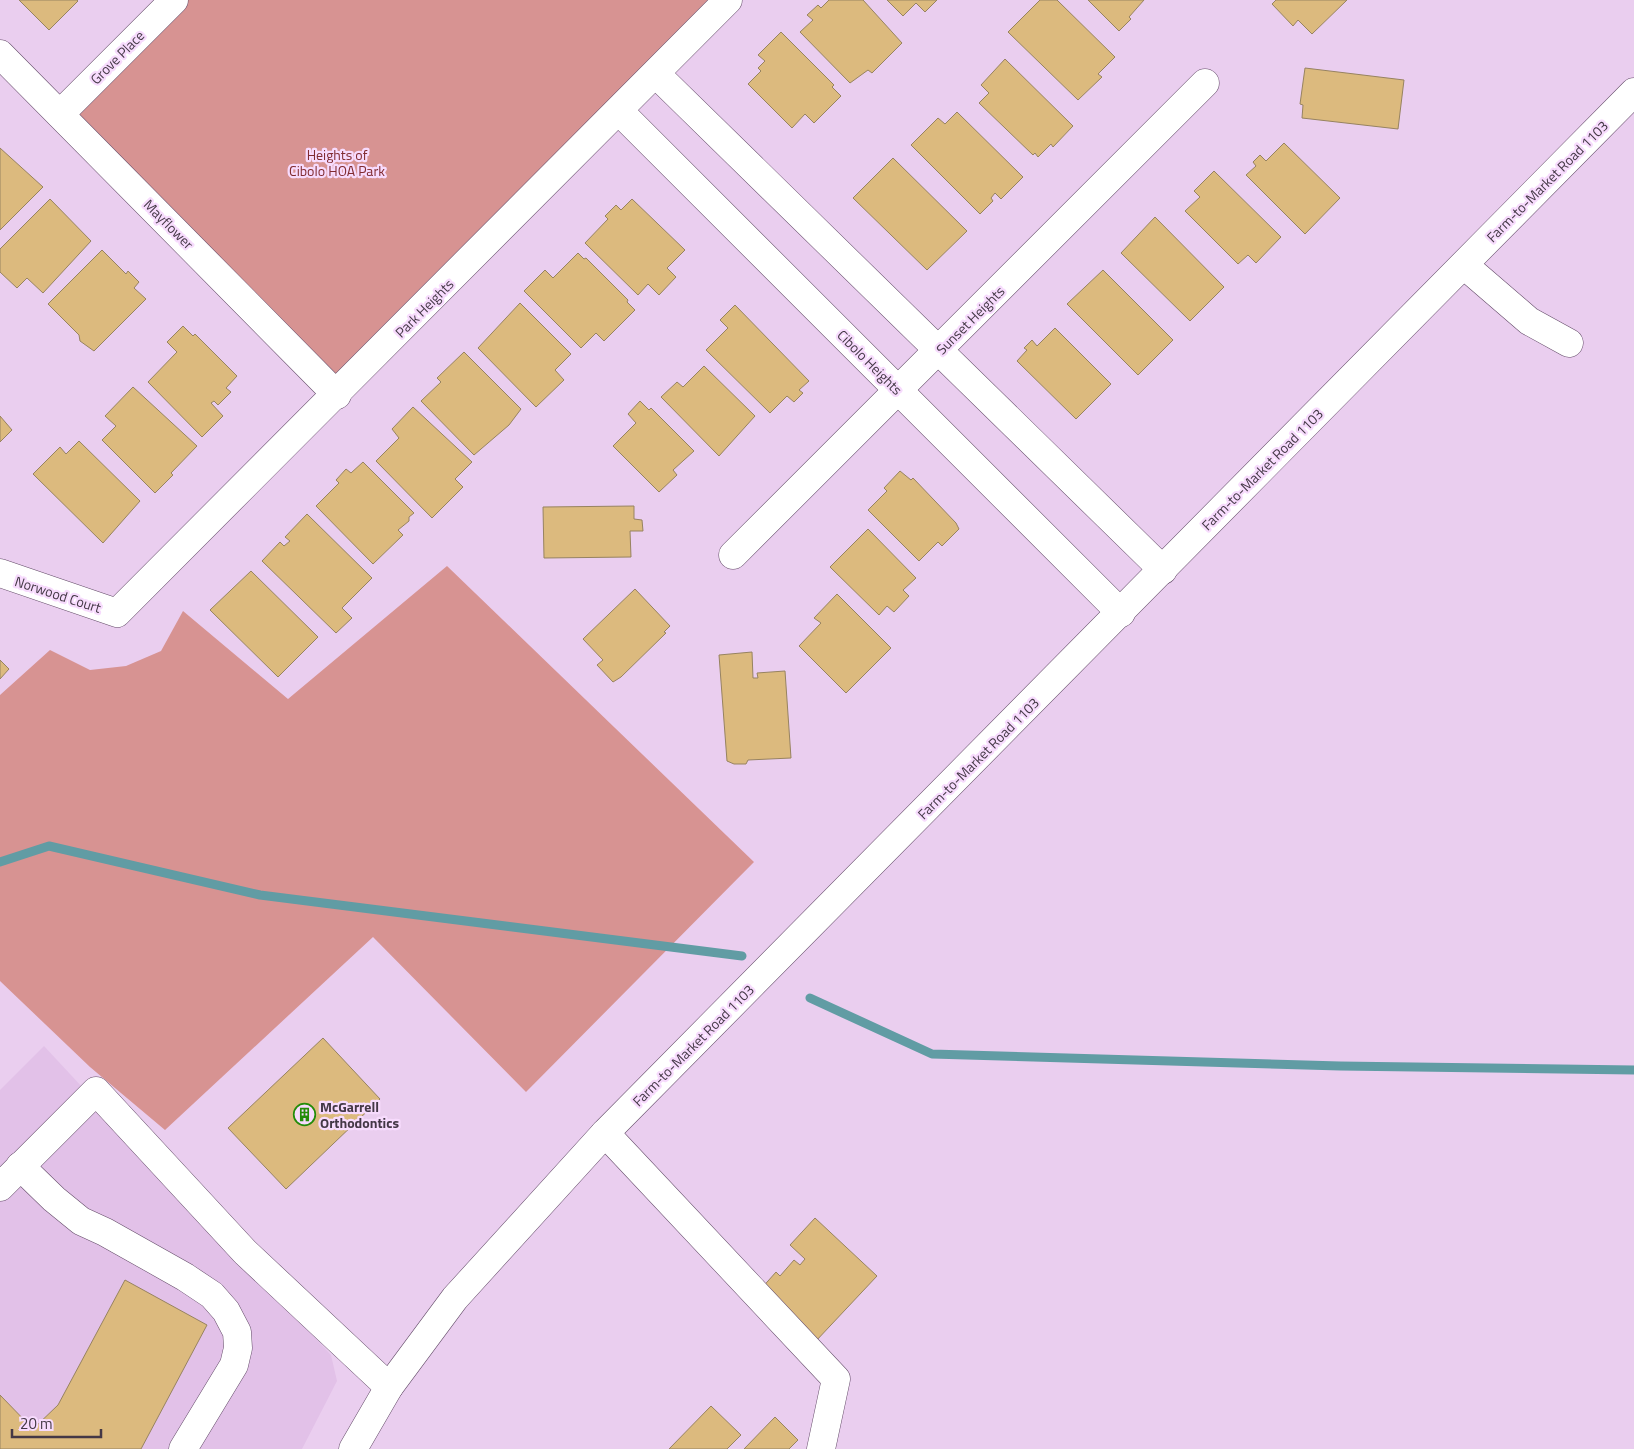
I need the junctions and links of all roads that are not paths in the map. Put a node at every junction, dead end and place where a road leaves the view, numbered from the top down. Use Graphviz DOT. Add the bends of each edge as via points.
graph roads {
  1 [pos="174,0"];
  2 [pos="728,0"];
  3 [pos="0,54"];
  4 [pos="656,74"];
  5 [pos="1205,83"];
  6 [pos="1634,92"];
  7 [pos="619,112"];
  8 [pos="60,114"];
  9 [pos="1464,265"];
  10 [pos="1568,343"];
  11 [pos="939,351"];
  12 [pos="898,391"];
  13 [pos="337,395"];
  14 [pos="733,555"];
  15 [pos="1163,570"];
  16 [pos="0,573"];
  17 [pos="117,613"];
  18 [pos="1121,613"];
  19 [pos="605,1133"];
  20 [pos="20,1166"];
  21 [pos="0,1187"];
  22 [pos="389,1387"];
  23 [pos="184,1449"];
  24 [pos="353,1449"];
  25 [pos="821,1449"];
  1 -- 8 [label="street, Grove Place"];
  2 -- 4 [label="street, Park Heights"];
  3 -- 8 [label="street, Mayflower"];
  4 -- 7 [label="street, Park Heights"];
  4 -- 11 [label="street"];
  5 -- 11 [label="street, Sunset Heights"];
  6 -- 9 [label="street, Farm-to-Market Road 1103"];
  7 -- 12 [label="street, Cibolo Heights"];
  7 -- 13 [label="street, Park Heights"];
  8 -- 13 [label="street, Mayflower"];
  9 -- 10 [label="street" via="1529,321"];
  9 -- 15 [label="street, Farm-to-Market Road 1103"];
  11 -- 12 [label="street, Sunset Heights"];
  11 -- 15 [label="street"];
  12 -- 14 [label="street, Sunset Heights"];
  12 -- 18 [label="street, Cibolo Heights"];
  13 -- 17 [label="street, Park Heights"];
  15 -- 18 [label="street, Farm-to-Market Road 1103"];
  16 -- 17 [label="street, Norwood Court"];
  18 -- 19 [label="street, Farm-to-Market Road 1103"];
  19 -- 22 [label="street, Farm-to-Market Road 1103" via="455,1298"];
  19 -- 25 [label="street" via="836,1379"];
  20 -- 21 [label="street"];
  20 -- 22 [label="street" via="96,1091 245,1252"];
  20 -- 23 [label="street" via="81,1221 185,1277 212,1295 226,1311 237,1332 234,1366"];
  22 -- 24 [label="street, Farm-to-Market Road 1103"];
}
